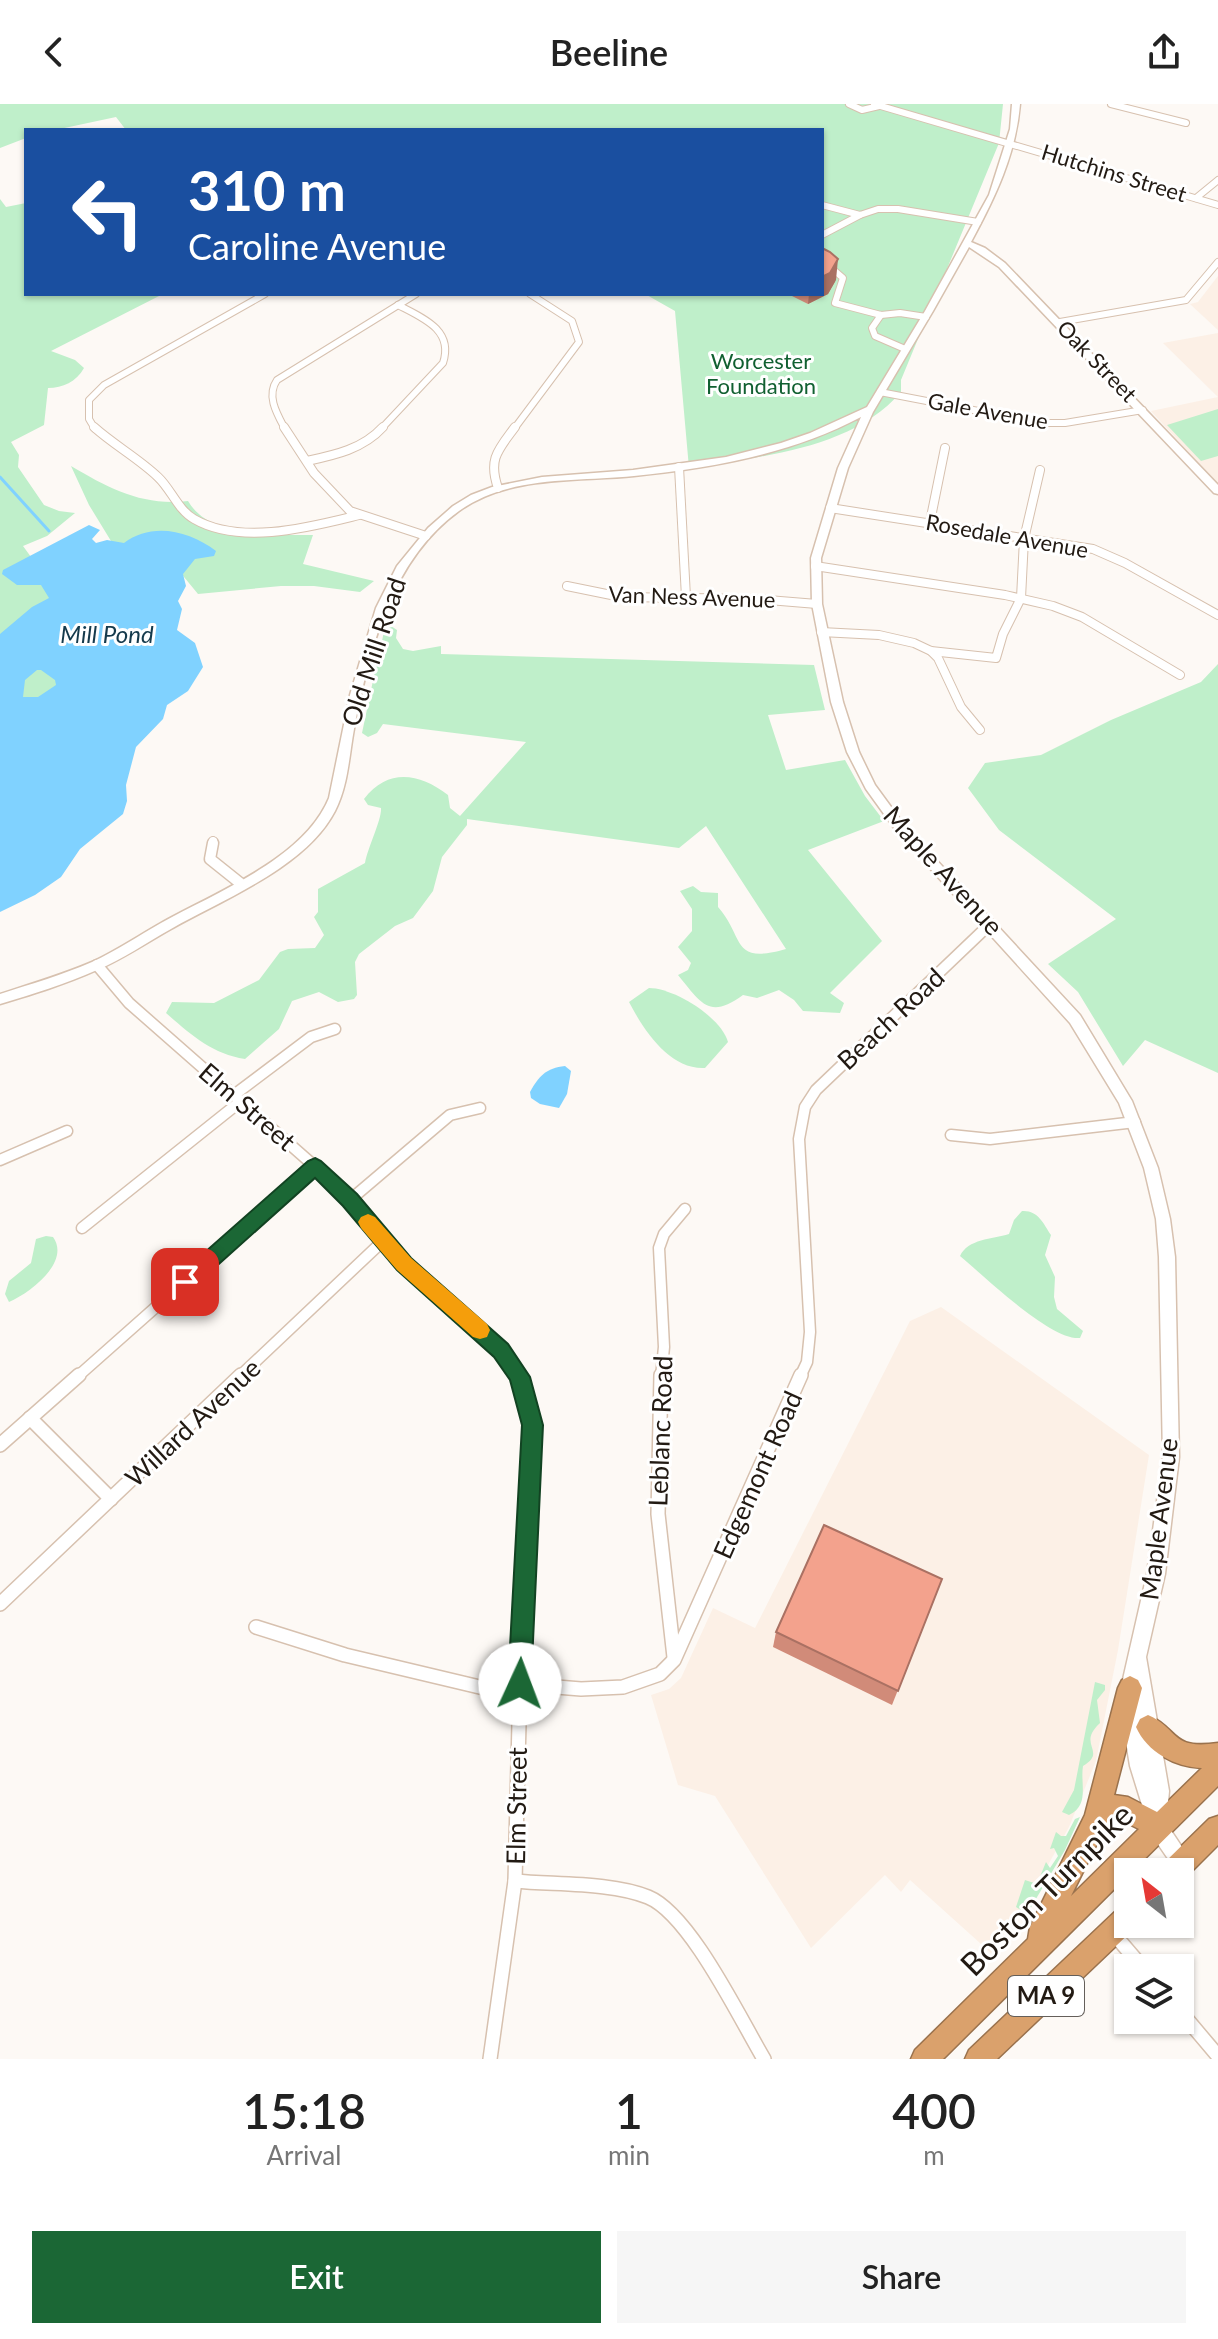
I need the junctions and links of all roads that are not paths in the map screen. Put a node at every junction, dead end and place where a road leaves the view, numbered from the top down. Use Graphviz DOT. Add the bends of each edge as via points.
graph roads {
  1 [pos="849,104"];
  2 [pos="1016,104"];
  3 [pos="1111,104"];
  4 [pos="877,105"];
  5 [pos="1186,123"];
  6 [pos="1010,142"];
  7 [pos="1218,180"];
  8 [pos="1196,198"];
  9 [pos="1218,205"];
  10 [pos="824,206"];
  11 [pos="860,215"];
  12 [pos="978,222"];
  13 [pos="824,234"];
  14 [pos="967,243"];
  15 [pos="824,262"];
  16 [pos="1218,262"];
  17 [pos="261,296"];
  18 [pos="413,296"];
  19 [pos="533,296"];
  20 [pos="398,305"];
  21 [pos="881,315"];
  22 [pos="926,317"];
  23 [pos="1060,322"];
  24 [pos="905,349"];
  25 [pos="880,392"];
  26 [pos="871,408"];
  27 [pos="1143,410"];
  28 [pos="842,425"];
  29 [pos="858,432"];
  30 [pos="825,433"];
  31 [pos="945,448"];
  32 [pos="307,461"];
  33 [pos="679,467"];
  34 [pos="1040,470"];
  35 [pos="498,488"];
  36 [pos="1218,491"];
  37 [pos="830,508"];
  38 [pos="359,515"];
  39 [pos="930,522"];
  40 [pos="426,536"];
  41 [pos="1024,539"];
  42 [pos="815,566"];
  43 [pos="567,586"];
  44 [pos="686,597"];
  45 [pos="1021,598"];
  46 [pos="817,604"];
  47 [pos="1218,615"];
  48 [pos="821,632"];
  49 [pos="931,651"];
  50 [pos="1180,675"];
  51 [pos="980,730"];
  52 [pos="213,841"];
  53 [pos="240,883"];
  54 [pos="990,924"];
  55 [pos="97,965"];
  56 [pos="0,999"];
  57 [pos="335,1029"];
  58 [pos="237,1098"];
  59 [pos="480,1108"];
  60 [pos="801,1119"];
  61 [pos="1135,1122"];
  62 [pos="67,1131"];
  63 [pos="951,1135"];
  64 [pos="0,1160"];
  65 [pos="315,1166"];
  66 [pos="350,1200"];
  67 [pos="685,1209"];
  68 [pos="82,1228"];
  69 [pos="384,1240"];
  70 [pos="30,1418"];
  71 [pos="0,1445"];
  72 [pos="111,1499"];
  73 [pos="0,1604"];
  74 [pos="256,1627"];
  75 [pos="1139,1646"];
  76 [pos="674,1660"];
  77 [pos="520,1684"];
  78 [pos="1130,1688"];
  79 [pos="1148,1727"];
  80 [pos="1218,1755"];
  81 [pos="1218,1769"];
  82 [pos="1096,1818"];
  83 [pos="1158,1827"];
  84 [pos="1218,1828"];
  85 [pos="1173,1858"];
  86 [pos="1186,1858"];
  87 [pos="515,1881"];
  88 [pos="1114,1930"];
  89 [pos="1028,1956"];
  90 [pos="1194,2028"];
  91 [pos="1218,2056"];
  92 [pos="490,2059"];
  93 [pos="764,2059"];
  94 [pos="924,2059"];
  95 [pos="978,2059"];
  1 -- 4 [label="street, Hutchins Street" via="862,110"];
  2 -- 6 [label="main road, Maple Avenue"];
  3 -- 5 [label="street"];
  4 -- 6 [label="street, Hutchins Street"];
  6 -- 8 [label="street, Hutchins Street"];
  6 -- 12 [label="main road, Maple Avenue"];
  7 -- 8 [label="street"];
  8 -- 9 [label="street, Hutchins Street"];
  10 -- 11 [label="street"];
  11 -- 12 [label="street" via="898,209"];
  11 -- 13 [label="street"];
  12 -- 14 [label="main road, Maple Avenue"];
  14 -- 22 [label="main road, Maple Avenue"];
  14 -- 23 [label="main road, Oak Street" via="998,261"];
  15 -- 21 [label="street" via="843,278 835,303"];
  16 -- 23 [label="street" via="1186,300"];
  17 -- 38 [label="street" via="104,385 89,400 91,423 156,476 183,510 204,523 275,530"];
  18 -- 20 [label="street"];
  19 -- 35 [label="street" via="572,321 579,342 496,453 492,471"];
  20 -- 32 [label="street" via="289,370 272,387 276,412"];
  20 -- 32 [label="street" via="443,334 448,348 443,363 372,439"];
  21 -- 22 [label="street"];
  21 -- 24 [label="street" via="872,328 875,336"];
  22 -- 24 [label="main road, Maple Avenue"];
  23 -- 27 [label="main road, Oak Street"];
  24 -- 25 [label="main road, Maple Avenue"];
  25 -- 26 [label="main road, Maple Avenue"];
  25 -- 27 [label="street, Gale Avenue" via="1035,423"];
  26 -- 28 [label="main road, Old Mill Road"];
  26 -- 29 [label="main road, Maple Avenue"];
  27 -- 36 [label="main road, Oak Street"];
  28 -- 29 [label="main road"];
  28 -- 30 [label="main road, Old Mill Road"];
  29 -- 30 [label="main road, Old Mill Road"];
  29 -- 37 [label="main road, Maple Avenue"];
  30 -- 33 [label="main road, Old Mill Road" via="765,452"];
  31 -- 39 [label="street"];
  32 -- 38 [label="street" via="329,494"];
  33 -- 35 [label="main road, Old Mill Road"];
  33 -- 44 [label="street"];
  34 -- 41 [label="street"];
  35 -- 40 [label="main road, Old Mill Road" via="458,507"];
  37 -- 39 [label="street, Rosedale Avenue"];
  37 -- 42 [label="main road, Maple Avenue"];
  38 -- 40 [label="street"];
  39 -- 41 [label="street, Rosedale Avenue"];
  40 -- 53 [label="main road, Old Mill Road" via="397,573 386,598 330,810 302,844"];
  41 -- 45 [label="street"];
  41 -- 47 [label="street, Rosedale Avenue" via="1103,553"];
  42 -- 45 [label="street"];
  42 -- 46 [label="main road, Maple Avenue"];
  43 -- 44 [label="street, Van Ness Avenue" via="621,597"];
  44 -- 46 [label="street, Van Ness Avenue"];
  45 -- 49 [label="street" via="996,658"];
  45 -- 50 [label="street" via="1073,613"];
  46 -- 48 [label="main road, Maple Avenue"];
  48 -- 49 [label="street" via="889,637"];
  48 -- 54 [label="main road, Maple Avenue" via="839,711 870,786 898,825"];
  49 -- 51 [label="street"];
  52 -- 53 [label="street" via="210,859"];
  53 -- 55 [label="main road, Old Mill Road"];
  54 -- 60 [label="street, Beach Road" via="816,1090"];
  54 -- 61 [label="main road, Maple Avenue" via="1075,1019"];
  55 -- 56 [label="main road, Old Mill Road"];
  55 -- 58 [label="street, Elm Street" via="129,1003"];
  57 -- 58 [label="street" via="311,1037"];
  58 -- 65 [label="street, Elm Street"];
  58 -- 68 [label="street"];
  59 -- 66 [label="street" via="450,1115"];
  60 -- 76 [label="street, Edgemont Road" via="807,1362"];
  61 -- 63 [label="street" via="990,1139"];
  61 -- 75 [label="main road, Maple Avenue" via="1156,1184 1165,1238 1171,1431 1160,1550"];
  62 -- 64 [label="street"];
  65 -- 66 [label="street, Elm Street"];
  65 -- 70 [label="street"];
  66 -- 69 [label="street, Elm Street"];
  67 -- 76 [label="street, Leblanc Road" via="659,1248 664,1347 658,1514"];
  69 -- 72 [label="street, Willard Avenue"];
  69 -- 77 [label="street, Elm Street" via="501,1350 525,1391 533,1425"];
  70 -- 71 [label="street"];
  70 -- 72 [label="street"];
  72 -- 73 [label="street, Willard Avenue"];
  74 -- 77 [label="street, Edgemont Road" via="445,1680 488,1689"];
  75 -- 78 [label="main road, Maple Avenue"];
  75 -- 79 [label="main road, Maple Avenue"];
  76 -- 77 [label="street, Edgemont Road" via="659,1677 629,1689"];
  77 -- 87 [label="street, Elm Street"];
  78 -- 82 [label="highway"];
  78 -- 83 [label="main road, Maple Avenue" via="1139,1766"];
  79 -- 80 [label="highway" via="1175,1752 1191,1758"];
  79 -- 83 [label="main road, Maple Avenue" via="1160,1791"];
  81 -- 83 [label="highway, Boston Turnpike / MA 9"];
  82 -- 83 [label="highway" via="1117,1806"];
  82 -- 89 [label="highway"];
  83 -- 85 [label="main road, Maple Avenue"];
  83 -- 89 [label="highway, Boston Turnpike / MA 9"];
  84 -- 86 [label="highway"];
  87 -- 92 [label="street, Elm Street"];
  87 -- 93 [label="street" via="618,1890 664,1906 685,1927"];
  88 -- 95 [label="highway, MA 9"];
  89 -- 94 [label="highway, Boston Turnpike / MA 9"];
  90 -- 91 [label="street"];
}
